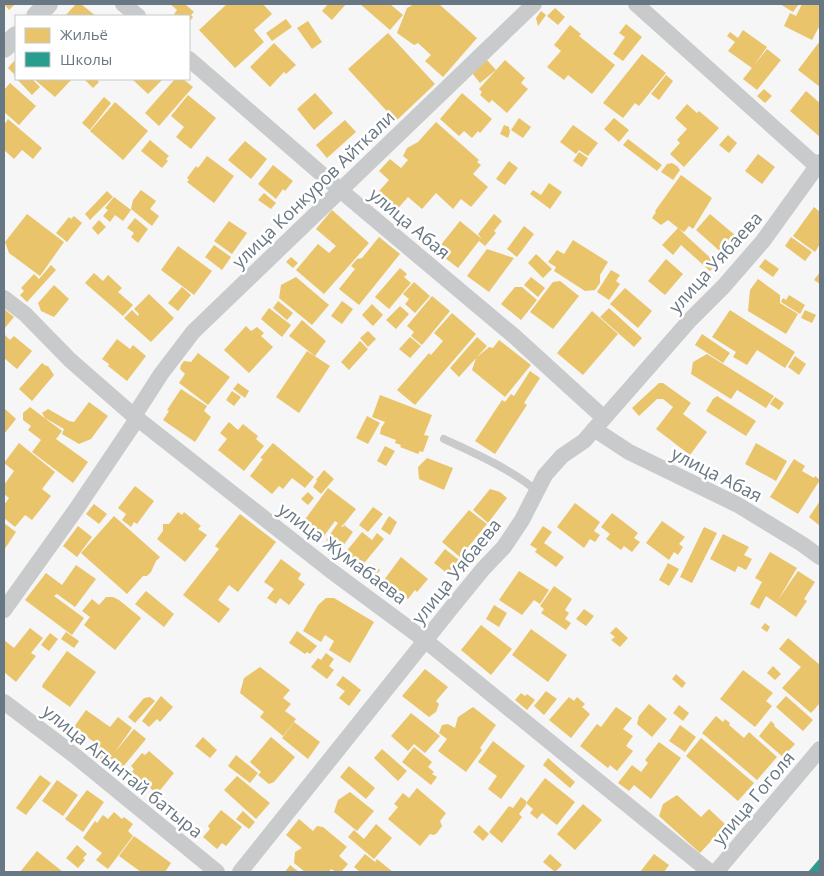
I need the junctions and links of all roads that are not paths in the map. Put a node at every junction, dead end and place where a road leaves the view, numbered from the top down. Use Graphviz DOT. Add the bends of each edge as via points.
graph roads {
  1 [pos="48,4"];
  2 [pos="124,4"];
  3 [pos="534,4"];
  4 [pos="636,4"];
  5 [pos="37,15"];
  6 [pos="137,15"];
  7 [pos="15,37"];
  8 [pos="4,48"];
  9 [pos="190,60"];
  10 [pos="819,165"];
  11 [pos="340,190"];
  12 [pos="4,298"];
  13 [pos="135,418"];
  14 [pos="599,424"];
  15 [pos="444,439"];
  16 [pos="537,491"];
  17 [pos="820,557"];
  18 [pos="4,610"];
  19 [pos="426,641"];
  20 [pos="4,702"];
  21 [pos="820,749"];
  22 [pos="217,872"];
  23 [pos="240,872"];
  24 [pos="710,872"];
  25 [pos="716,872"];
  1 -- 5 [label="street"];
  2 -- 6 [label="street"];
  3 -- 11 [label="street, улица Конкуров Айткали"];
  4 -- 10 [label="street"];
  7 -- 8 [label="street"];
  9 -- 11 [label="street, улица Абая"];
  10 -- 14 [label="street, улица Уябаева" via="763,241"];
  11 -- 13 [label="street, улица Конкуров Айткали" via="193,332 161,374"];
  11 -- 14 [label="street, улица Абая" via="514,336"];
  12 -- 13 [label="street, улица Жумабаева" via="26,314 70,360"];
  13 -- 18 [label="street, улица Конкуров Айткали" via="78,508"];
  13 -- 19 [label="street, улица Жумабаева"];
  14 -- 16 [label="street, улица Уябаева" via="554,464"];
  14 -- 17 [label="street, улица Абая" via="629,452 738,505"];
  15 -- 16 [label="lane" via="491,460"];
  16 -- 19 [label="street, улица Уябаева" via="504,547"];
  19 -- 23 [label="street, улица Уябаева"];
  19 -- 24 [label="street, улица Жумабаева"];
  20 -- 22 [label="street, улица Агынтай батыра"];
  21 -- 25 [label="street, улица Гоголя"];
}
